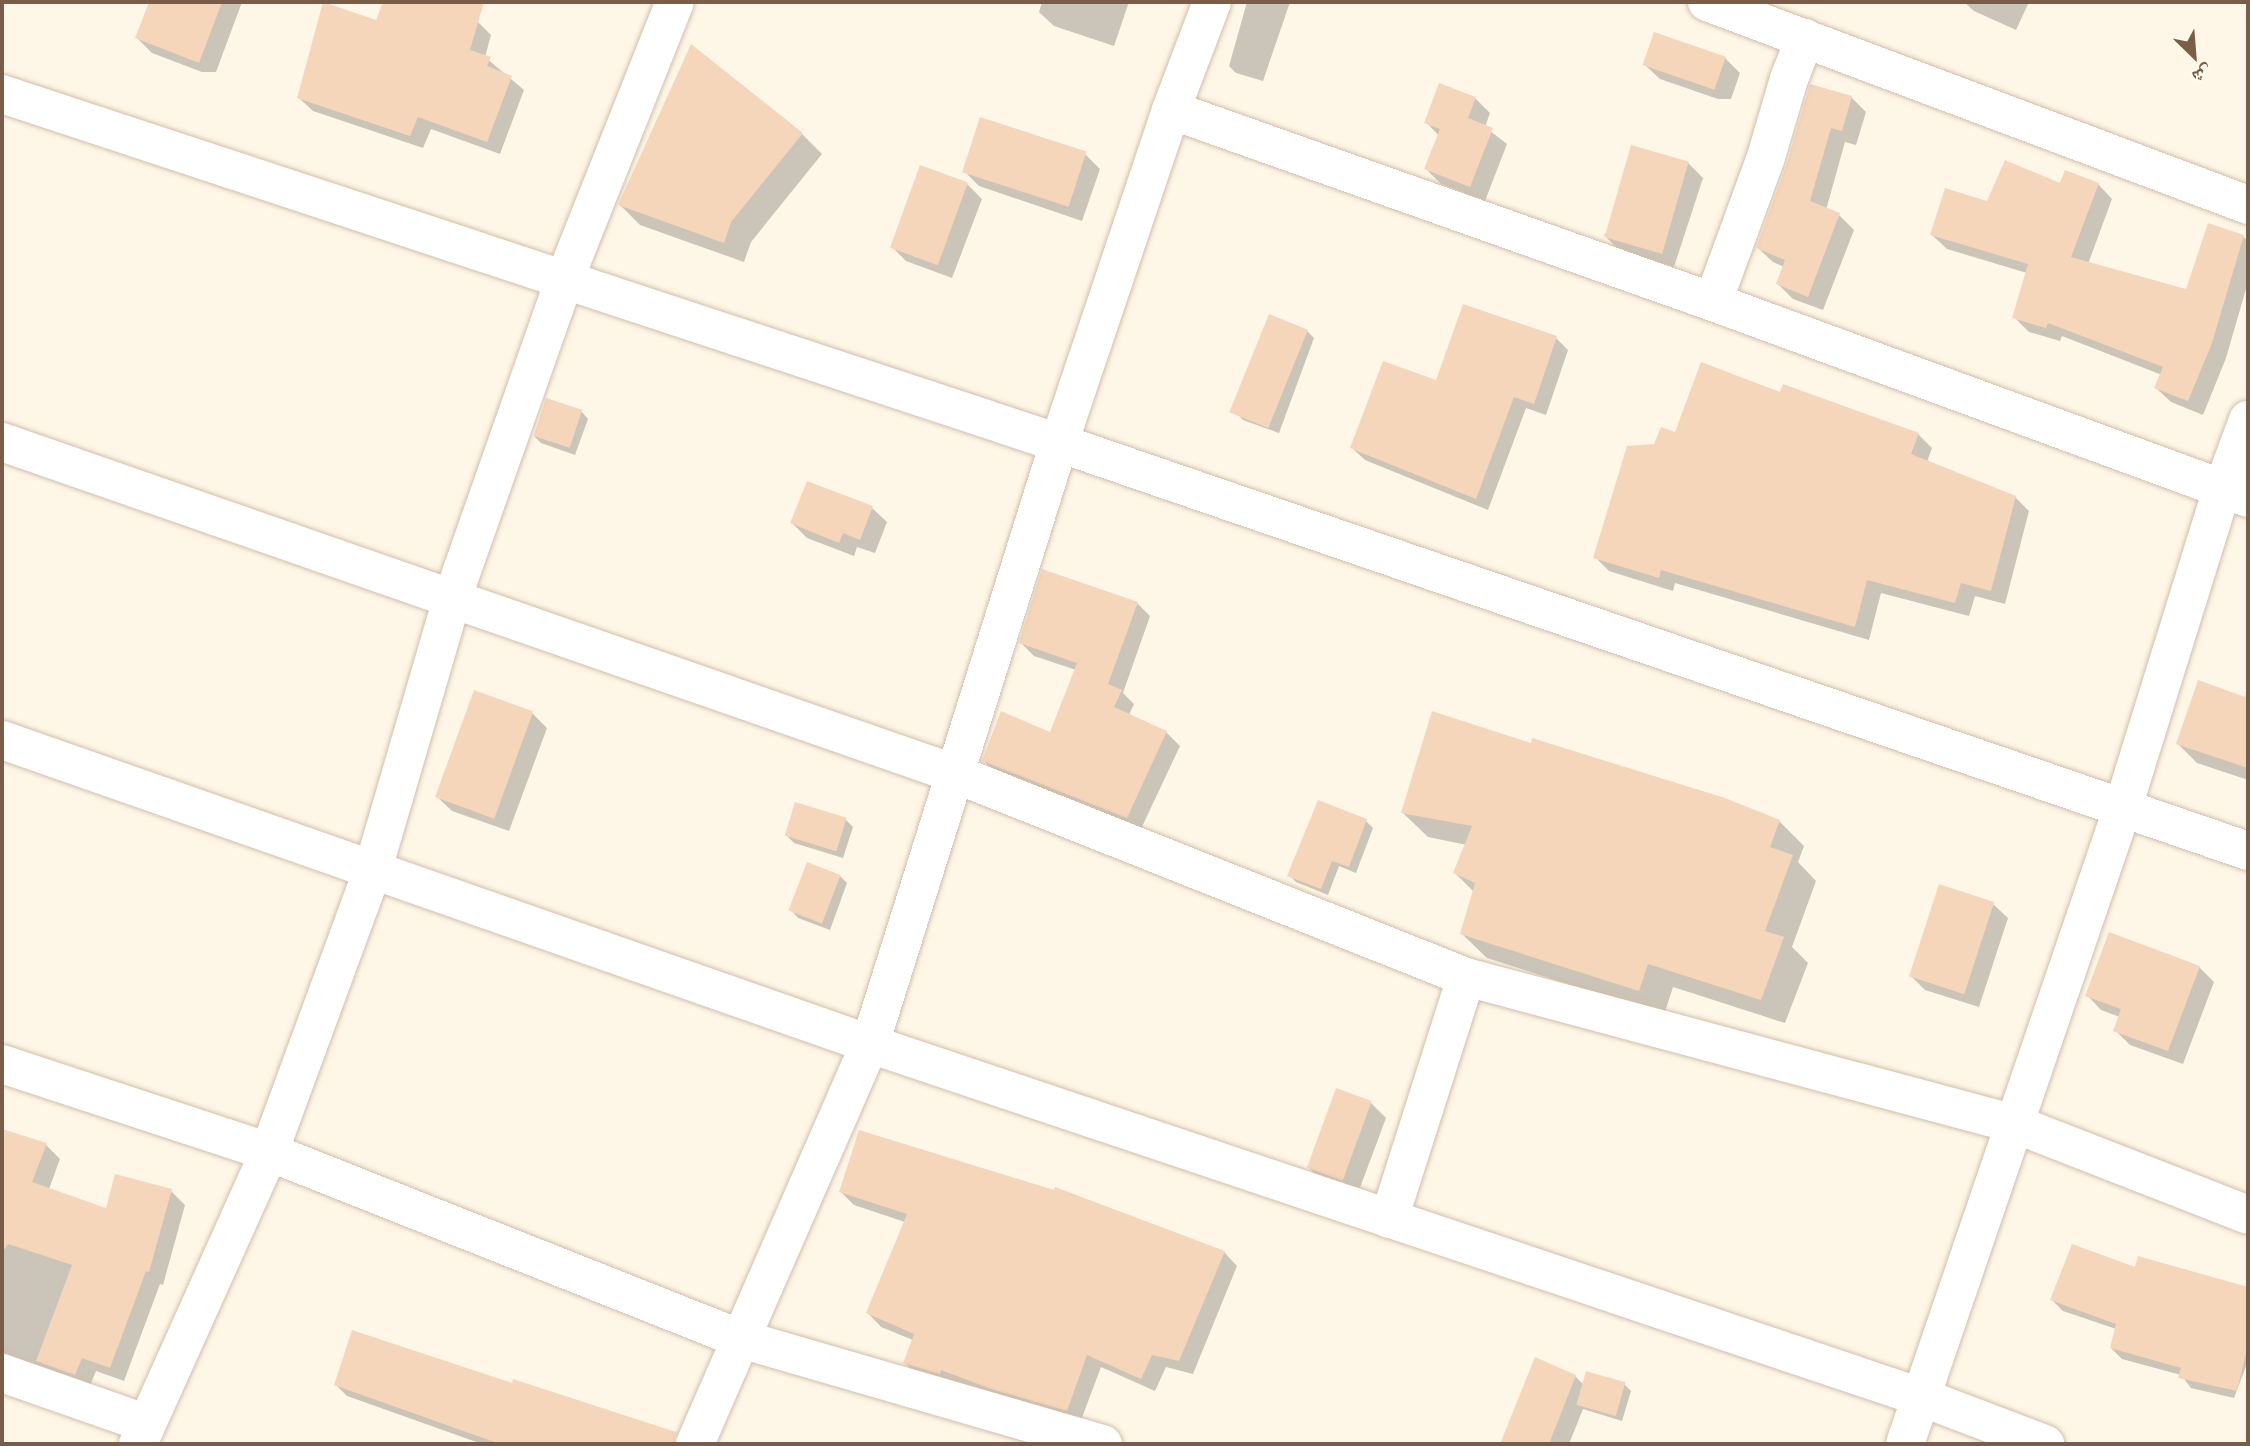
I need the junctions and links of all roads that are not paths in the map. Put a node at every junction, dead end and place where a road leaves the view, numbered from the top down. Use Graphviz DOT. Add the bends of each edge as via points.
graph roads {
  1 [pos="676,2"];
  2 [pos="1212,2"];
  3 [pos="1721,4"];
  4 [pos="1805,38"];
  5 [pos="2,94"];
  6 [pos="1171,110"];
  7 [pos="2248,205"];
  8 [pos="565,278"];
  9 [pos="1713,303"];
  10 [pos="2248,420"];
  11 [pos="2,442"];
  12 [pos="1059,443"];
  13 [pos="2235,494"];
  14 [pos="452,599"];
  15 [pos="2,740"];
  16 [pos="953,774"];
  17 [pos="2123,807"];
  18 [pos="2248,851"];
  19 [pos="373,869"];
  20 [pos="1466,977"];
  21 [pos="870,1044"];
  22 [pos="2,1064"];
  23 [pos="2015,1124"];
  24 [pos="269,1152"];
  25 [pos="2248,1215"];
  26 [pos="1389,1219"];
  27 [pos="741,1339"];
  28 [pos="2,1373"];
  29 [pos="1921,1396"];
  30 [pos="141,1434"];
  31 [pos="695,1444"];
  32 [pos="1102,1444"];
  33 [pos="1905,1444"];
  34 [pos="2045,1444"];
  1 -- 8 [label="street"];
  2 -- 6 [label="street"];
  3 -- 4 [label="street"];
  4 -- 7 [label="street"];
  4 -- 9 [label="street"];
  5 -- 8 [label="street"];
  6 -- 9 [label="street"];
  6 -- 12 [label="street"];
  8 -- 12 [label="street"];
  8 -- 14 [label="street"];
  9 -- 13 [label="street"];
  10 -- 13 [label="street"];
  11 -- 14 [label="street"];
  12 -- 16 [label="street"];
  12 -- 17 [label="street"];
  13 -- 17 [label="street"];
  14 -- 16 [label="street"];
  14 -- 19 [label="street"];
  15 -- 19 [label="street"];
  16 -- 20 [label="street"];
  16 -- 21 [label="street"];
  17 -- 18 [label="street"];
  17 -- 23 [label="street"];
  19 -- 21 [label="street"];
  19 -- 24 [label="street"];
  20 -- 23 [label="street"];
  20 -- 26 [label="street"];
  21 -- 26 [label="street"];
  21 -- 27 [label="street"];
  22 -- 24 [label="street"];
  23 -- 25 [label="street"];
  23 -- 29 [label="street"];
  24 -- 27 [label="street"];
  24 -- 30 [label="street"];
  26 -- 29 [label="street"];
  27 -- 31 [label="street"];
  27 -- 32 [label="street"];
  28 -- 30 [label="street"];
  29 -- 33 [label="street"];
  29 -- 34 [label="street"];
}
